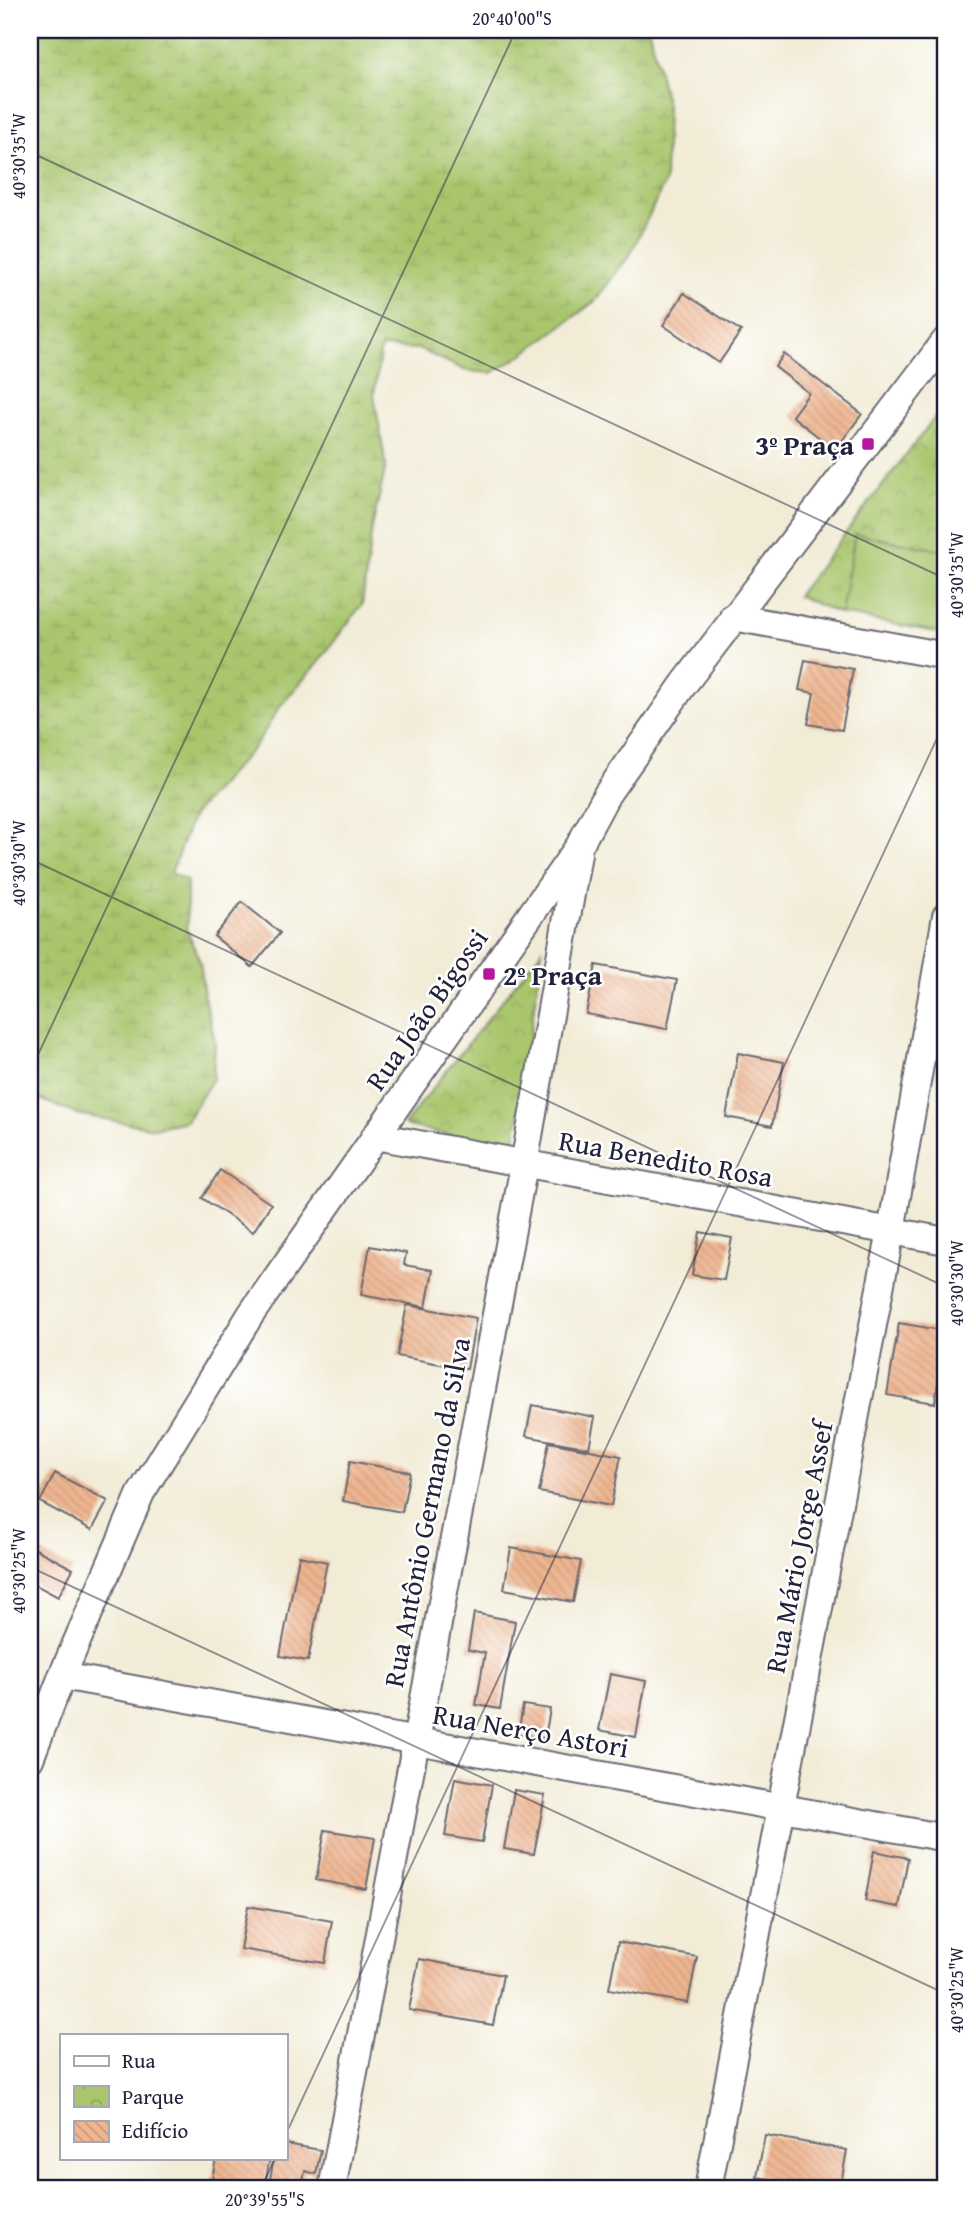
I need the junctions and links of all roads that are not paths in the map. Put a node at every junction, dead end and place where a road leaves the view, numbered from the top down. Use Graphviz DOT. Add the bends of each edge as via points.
graph roads {
  1 [pos="946,340"];
  2 [pos="733,617"];
  3 [pos="946,656"];
  4 [pos="579,846"];
  5 [pos="946,916"];
  6 [pos="375,1136"];
  7 [pos="524,1165"];
  8 [pos="891,1231"];
  9 [pos="946,1241"];
  10 [pos="62,1676"];
  11 [pos="415,1741"];
  12 [pos="30,1759"];
  13 [pos="780,1808"];
  14 [pos="946,1838"];
  15 [pos="332,2189"];
  16 [pos="708,2189"];
  1 -- 2 [label="street, Rua João Bigossi"];
  2 -- 3 [label="street"];
  2 -- 4 [label="street, Rua João Bigossi" via="607,794"];
  4 -- 6 [label="street, Rua João Bigossi"];
  4 -- 7 [label="street, Rua Antônio Germano da Silva"];
  5 -- 8 [label="street, Rua Mário Jorge Assef"];
  6 -- 7 [label="street, Rua Benedito Rosa"];
  6 -- 10 [label="street, Rua João Bigossi" via="251,1314 141,1493"];
  7 -- 8 [label="street, Rua Benedito Rosa"];
  7 -- 11 [label="street, Rua Antônio Germano da Silva"];
  8 -- 9 [label="street, Rua Benedito Rosa"];
  8 -- 13 [label="street, Rua Mário Jorge Assef"];
  10 -- 11 [label="street, Rua Nerço Astori"];
  10 -- 12 [label="street, Rua João Bigossi"];
  11 -- 13 [label="street, Rua Nerço Astori"];
  11 -- 15 [label="street, Rua Antônio Germano da Silva"];
  13 -- 14 [label="street, Rua Nerço Astori"];
  13 -- 16 [label="street, Rua Mário Jorge Assef"];
}
